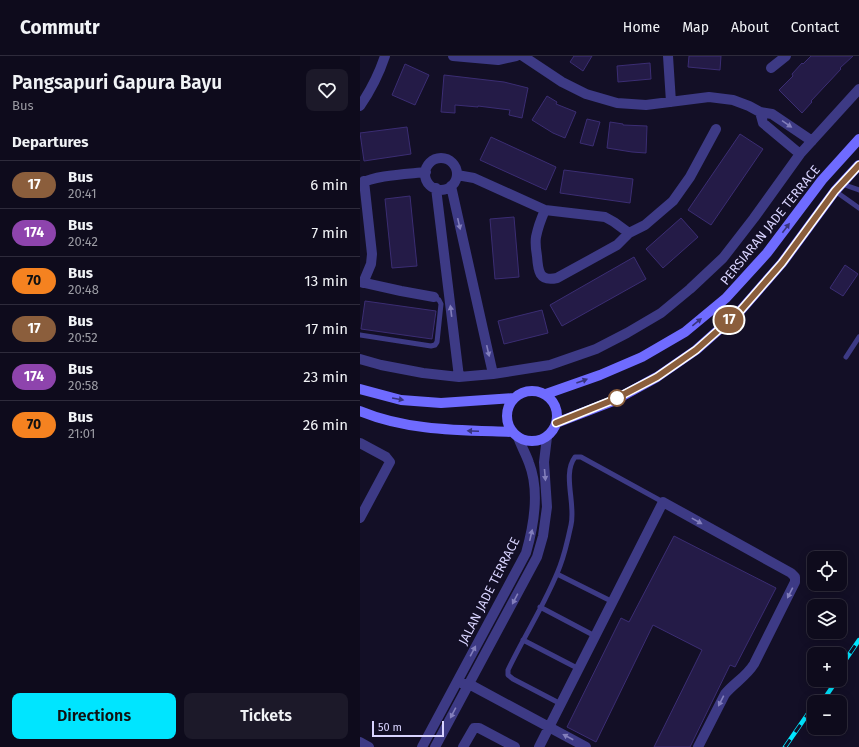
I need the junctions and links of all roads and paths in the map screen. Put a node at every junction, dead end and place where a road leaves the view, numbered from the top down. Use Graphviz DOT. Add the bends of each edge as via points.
graph roads {
  1 [pos="385,56"];
  2 [pos="453,56"];
  3 [pos="516,56"];
  4 [pos="523,56"];
  5 [pos="668,56"];
  6 [pos="786,56"];
  7 [pos="771,68"];
  8 [pos="859,89"];
  9 [pos="672,102"];
  10 [pos="360,106"];
  11 [pos="760,112"];
  12 [pos="716,129"];
  13 [pos="859,139"];
  14 [pos="812,141"];
  15 [pos="800,154"];
  16 [pos="859,165"];
  17 [pos="426,172"];
  18 [pos="457,175"];
  19 [pos="362,182"];
  20 [pos="842,184"];
  21 [pos="451,186"];
  22 [pos="436,188"];
  23 [pos="859,190"];
  24 [pos="835,191"];
  25 [pos="859,208"];
  26 [pos="545,210"];
  27 [pos="629,233"];
  28 [pos="362,283"];
  29 [pos="434,297"];
  30 [pos="360,335"];
  31 [pos="859,337"];
  32 [pos="846,357"];
  33 [pos="360,359"];
  34 [pos="493,374"];
  35 [pos="459,377"];
  36 [pos="360,389"];
  37 [pos="546,394"];
  38 [pos="514,398"];
  39 [pos="360,411"];
  40 [pos="556,423"];
  41 [pos="515,435"];
  42 [pos="547,436"];
  43 [pos="360,443"];
  44 [pos="663,502"];
  45 [pos="360,518"];
  46 [pos="556,574"];
  47 [pos="612,602"];
  48 [pos="540,607"];
  49 [pos="596,636"];
  50 [pos="522,640"];
  51 [pos="466,664"];
  52 [pos="579,669"];
  53 [pos="469,684"];
  54 [pos="453,689"];
  55 [pos="561,704"];
  56 [pos="549,727"];
  57 [pos="360,742"];
  58 [pos="369,747"];
  59 [pos="422,747"];
  60 [pos="435,747"];
  61 [pos="463,747"];
  62 [pos="515,747"];
  63 [pos="539,747"];
  64 [pos="586,747"];
  65 [pos="698,747"];
  1 -- 10 [label="street" via="380,72"];
  2 -- 3 [label="street" via="498,60"];
  4 -- 9 [label="street" via="562,82 586,94 617,103 646,106"];
  5 -- 9 [label="street"];
  6 -- 7 [label="street"];
  8 -- 14 [label="street"];
  9 -- 11 [label="street" via="709,98 733,100"];
  11 -- 14 [label="street, one-way" via="772,114"];
  11 -- 15 [label="street" via="763,123"];
  12 -- 27 [label="street" via="690,177 673,201 645,225"];
  37 -- 13 [label="street, PERSIARAN JADE TERRACE, one-way" via="642,357 685,332 726,298 767,253 822,180"];
  14 -- 15 [label="street"];
  15 -- 34 [label="street" via="723,258 661,313 596,350 550,365"];
  16 -- 20 [label="street"];
  17 -- 18 [label="street" via="433,160 443,158 455,166"];
  17 -- 19 [label="street"];
  17 -- 22 [label="street" via="428,182"];
  18 -- 21 [label="street"];
  18 -- 26 [label="street" via="474,178"];
  19 -- 28 [label="street" via="372,254"];
  20 -- 23 [label="lane"];
  20 -- 24 [label="street"];
  21 -- 22 [label="street" via="446,189"];
  21 -- 34 [label="street, one-way"];
  35 -- 22 [label="street, one-way"];
  24 -- 25 [label="lane"];
  24 -- 40 [label="street" via="782,263 741,310 696,350 657,377 613,400"];
  26 -- 27 [label="street" via="605,217"];
  26 -- 27 [label="street" via="536,239 536,252 540,273 550,280 617,245"];
  28 -- 29 [label="street"];
  29 -- 30 [label="lane" via="441,304 435,345"];
  31 -- 32 [label="lane"];
  33 -- 35 [label="street" via="423,373"];
  34 -- 35 [label="street"];
  36 -- 38 [label="street, one-way" via="401,400 441,403"];
  37 -- 38 [label="street" via="529,390"];
  37 -- 40 [label="street" via="556,407"];
  38 -- 41 [label="street" via="509,404 506,419"];
  41 -- 39 [label="street, one-way" via="398,423"];
  40 -- 42 [label="street" via="553,431"];
  41 -- 42 [label="street" via="532,442"];
  51 -- 41 [label="street, JALAN JADE TERRACE, one-way" via="526,553 532,533 534,483 530,464"];
  42 -- 53 [label="street, JALAN JADE TERRACE, one-way" via="544,462 547,507 537,557"];
  43 -- 45 [label="street" via="386,457 390,462"];
  44 -- 46 [label="lane" via="581,457 575,457 569,469 573,516"];
  44 -- 47 [label="street"];
  44 -- 65 [label="street, one-way" via="795,577 795,582 749,673 725,694"];
  46 -- 47 [label="lane"];
  46 -- 48 [label="lane"];
  47 -- 49 [label="street"];
  48 -- 49 [label="lane"];
  48 -- 50 [label="lane"];
  49 -- 52 [label="street"];
  50 -- 52 [label="lane"];
  50 -- 55 [label="lane" via="508,670 508,676"];
  51 -- 53 [label="street"];
  51 -- 54 [label="street, JALAN JADE TERRACE"];
  52 -- 55 [label="street"];
  53 -- 54 [label="street"];
  53 -- 56 [label="street"];
  53 -- 60 [label="street, JALAN JADE TERRACE, one-way"];
  54 -- 59 [label="street, JALAN JADE TERRACE"];
  55 -- 56 [label="street"];
  56 -- 63 [label="street"];
  64 -- 56 [label="street, one-way"];
  57 -- 58 [label="street"];
  61 -- 62 [label="street" via="474,728 479,728"];
}
